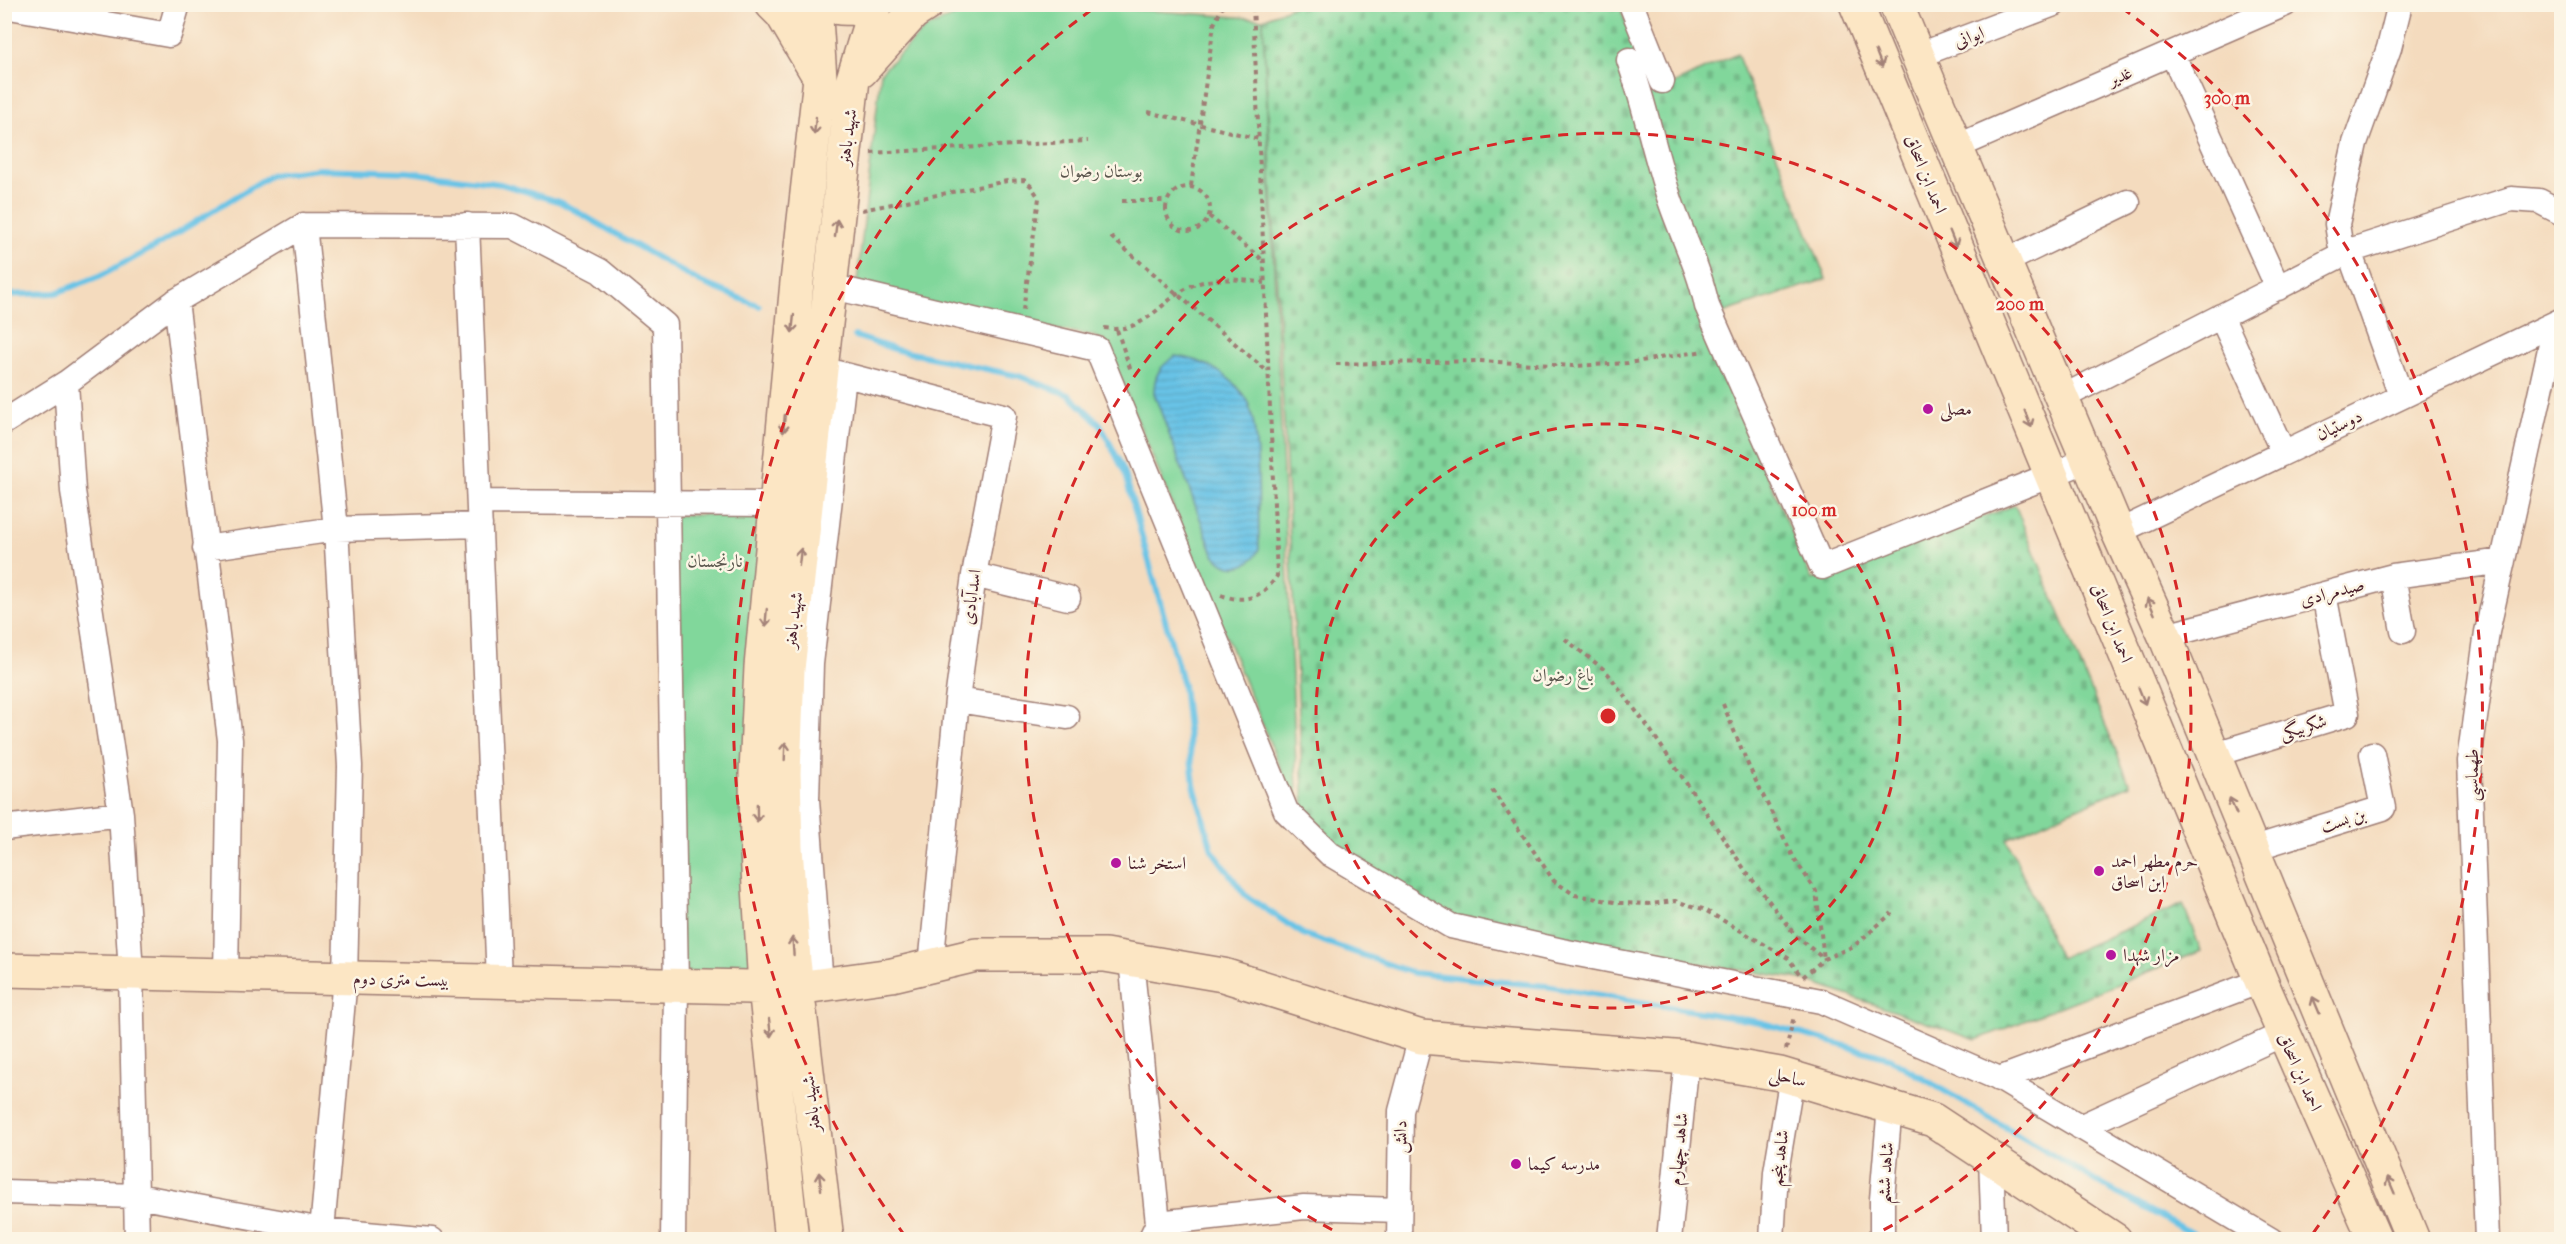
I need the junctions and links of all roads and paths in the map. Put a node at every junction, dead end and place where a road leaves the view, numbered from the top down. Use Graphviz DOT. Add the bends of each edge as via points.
graph roads {
  1 [pos="178,4"];
  2 [pos="772,4"];
  3 [pos="815,4"];
  4 [pos="825,4"];
  5 [pos="866,4"];
  6 [pos="876,4"];
  7 [pos="927,4"];
  8 [pos="1224,4"];
  9 [pos="1253,4"];
  10 [pos="1631,4"];
  11 [pos="1856,4"];
  12 [pos="1896,4"];
  13 [pos="2054,4"];
  14 [pos="2284,4"];
  15 [pos="2400,4"];
  16 [pos="4,6"];
  17 [pos="2172,53"];
  18 [pos="1917,56"];
  19 [pos="1629,60"];
  20 [pos="820,78"];
  21 [pos="854,79"];
  22 [pos="1662,81"];
  23 [pos="1149,112"];
  24 [pos="1200,124"];
  25 [pos="1259,139"];
  26 [pos="1088,141"];
  27 [pos="1956,147"];
  28 [pos="845,155"];
  29 [pos="1191,186"];
  30 [pos="1122,201"];
  31 [pos="1167,201"];
  32 [pos="2128,202"];
  33 [pos="2562,213"];
  34 [pos="838,214"];
  35 [pos="1209,216"];
  36 [pos="304,225"];
  37 [pos="467,225"];
  38 [pos="1111,237"];
  39 [pos="2349,251"];
  40 [pos="1264,261"];
  41 [pos="2004,262"];
  42 [pos="1265,283"];
  43 [pos="829,286"];
  44 [pos="2278,288"];
  45 [pos="1177,295"];
  46 [pos="176,301"];
  47 [pos="1030,311"];
  48 [pos="2221,316"];
  49 [pos="2562,320"];
  50 [pos="1094,326"];
  51 [pos="1117,330"];
  52 [pos="1726,348"];
  53 [pos="1336,364"];
  54 [pos="833,372"];
  55 [pos="1269,373"];
  56 [pos="1133,375"];
  57 [pos="66,382"];
  58 [pos="2401,396"];
  59 [pos="2061,398"];
  60 [pos="4,422"];
  61 [pos="2283,452"];
  62 [pos="2088,460"];
  63 [pos="2051,476"];
  64 [pos="669,503"];
  65 [pos="776,504"];
  66 [pos="479,513"];
  67 [pos="336,530"];
  68 [pos="2118,532"];
  69 [pos="205,548"];
  70 [pos="2503,561"];
  71 [pos="974,575"];
  72 [pos="2393,576"];
  73 [pos="1217,592"];
  74 [pos="2324,594"];
  75 [pos="1068,597"];
  76 [pos="2403,631"];
  77 [pos="2165,636"];
  78 [pos="1565,639"];
  79 [pos="957,700"];
  80 [pos="1723,704"];
  81 [pos="1067,717"];
  82 [pos="2372,754"];
  83 [pos="2212,755"];
  84 [pos="1492,790"];
  85 [pos="121,814"];
  86 [pos="4,828"];
  87 [pos="2251,849"];
  88 [pos="1892,913"];
  89 [pos="1824,959"];
  90 [pos="1131,960"];
  91 [pos="931,966"];
  92 [pos="4,970"];
  93 [pos="131,973"];
  94 [pos="226,975"];
  95 [pos="345,978"];
  96 [pos="499,981"];
  97 [pos="2261,981"];
  98 [pos="676,985"];
  99 [pos="809,986"];
  100 [pos="765,987"];
  101 [pos="1799,992"];
  102 [pos="2283,1034"];
  103 [pos="1421,1037"];
  104 [pos="1687,1058"];
  105 [pos="1788,1067"];
  106 [pos="1999,1079"];
  107 [pos="1890,1106"];
  108 [pos="2080,1127"];
  109 [pos="1991,1158"];
  110 [pos="4,1192"];
  111 [pos="137,1196"];
  112 [pos="1399,1210"];
  113 [pos="322,1230"];
  114 [pos="1154,1231"];
  115 [pos="298,1232"];
  116 [pos="137,1239"];
  117 [pos="432,1239"];
  118 [pos="673,1239"];
  119 [pos="792,1239"];
  120 [pos="827,1239"];
  121 [pos="1399,1239"];
  122 [pos="1669,1239"];
  123 [pos="1772,1239"];
  124 [pos="1882,1239"];
  125 [pos="1994,1239"];
  126 [pos="2114,1239"];
  127 [pos="2271,1239"];
  128 [pos="2375,1239"];
  129 [pos="2414,1239"];
  130 [pos="2487,1239"];
  1 -- 16 [label="street" via="169,34"];
  2 -- 20 [label="main road"];
  3 -- 20 [label="main road, شهید باهنر"];
  4 -- 5 [label="main road" via="840,9"];
  6 -- 21 [label="main road, شهید باهنر"];
  7 -- 21 [label="main road" via="913,13"];
  8 -- 24 [label="path" via="1215,24"];
  9 -- 25 [label="path"];
  10 -- 22 [label="street"];
  11 -- 63 [label="main road, احمد ابن اسحاق, one-way"];
  12 -- 18 [label="main road, احمد ابن اسحاق"];
  13 -- 18 [label="street, ایوانی"];
  14 -- 17 [label="street, غدیر"];
  15 -- 39 [label="street" via="2389,48 2355,143 2337,224 2340,243"];
  17 -- 27 [label="street, غدیر"];
  17 -- 44 [label="street"];
  18 -- 27 [label="main road, احمد ابن اسحاق"];
  19 -- 52 [label="street" via="1669,198"];
  20 -- 65 [label="main road, شهید باهنر, one-way"];
  21 -- 28 [label="main road, شهید باهنر"];
  23 -- 24 [label="path"];
  24 -- 25 [label="path"];
  24 -- 29 [label="path"];
  25 -- 40 [label="path"];
  26 -- 28 [label="path"];
  27 -- 41 [label="main road, احمد ابن اسحاق"];
  28 -- 34 [label="main road, شهید باهنر"];
  29 -- 31 [label="path" via="1176,189"];
  29 -- 35 [label="path" via="1209,200"];
  30 -- 31 [label="path"];
  31 -- 35 [label="path" via="1167,217 1177,228 1192,231"];
  32 -- 41 [label="street"];
  33 -- 39 [label="street" via="2539,201 2511,199"];
  43 -- 34 [label="main road, شهید باهنر, one-way"];
  34 -- 47 [label="path" via="1024,180 1039,198 1023,311"];
  35 -- 40 [label="path"];
  36 -- 37 [label="street"];
  36 -- 46 [label="street"];
  36 -- 67 [label="street"];
  37 -- 64 [label="street" via="513,226 600,271 665,325"];
  37 -- 66 [label="street"];
  38 -- 45 [label="path"];
  39 -- 44 [label="street"];
  39 -- 58 [label="street"];
  40 -- 42 [label="path"];
  41 -- 59 [label="main road, احمد ابن اسحاق"];
  42 -- 45 [label="path" via="1216,279"];
  42 -- 55 [label="path"];
  43 -- 54 [label="main road, شهید باهنر"];
  43 -- 101 [label="street" via="1097,349 1286,811 1330,854 1451,927 1562,951"];
  44 -- 48 [label="street"];
  45 -- 51 [label="path" via="1150,318"];
  45 -- 55 [label="path"];
  46 -- 57 [label="street"];
  46 -- 69 [label="street"];
  48 -- 59 [label="street"];
  48 -- 61 [label="street"];
  49 -- 58 [label="street, دوستیان"];
  49 -- 70 [label="street, طهماسبی" via="2550,349"];
  50 -- 51 [label="path"];
  51 -- 56 [label="path"];
  52 -- 53 [label="path" via="1628,363 1573,366 1479,361"];
  52 -- 63 [label="street" via="1822,567"];
  54 -- 71 [label="street, اسدآبادی" via="1004,416"];
  54 -- 99 [label="main road, شهید باهنر" via="788,669 786,848"];
  55 -- 73 [label="path" via="1277,576 1265,591 1248,599 1234,600"];
  57 -- 60 [label="street"];
  57 -- 85 [label="street" via="73,491"];
  58 -- 61 [label="street, دوستیان"];
  59 -- 62 [label="main road, احمد ابن اسحاق"];
  61 -- 68 [label="street, دوستیان"];
  62 -- 63 [label="street"];
  62 -- 68 [label="main road, احمد ابن اسحاق"];
  63 -- 97 [label="main road, احمد ابن اسحاق, one-way"];
  64 -- 65 [label="street"];
  64 -- 66 [label="street"];
  64 -- 98 [label="street"];
  65 -- 100 [label="main road, شهید باهنر, one-way" via="756,772"];
  66 -- 67 [label="street"];
  66 -- 96 [label="street"];
  67 -- 69 [label="street"];
  67 -- 95 [label="street" via="350,766"];
  77 -- 68 [label="main road, احمد ابن اسحاق, one-way"];
  69 -- 94 [label="street" via="230,740"];
  70 -- 72 [label="street, صیدمرادی"];
  70 -- 130 [label="street, طهماسبی" via="2487,632 2469,761"];
  71 -- 75 [label="street"];
  71 -- 79 [label="street, اسدآبادی"];
  72 -- 74 [label="street, صیدمرادی"];
  72 -- 76 [label="street"];
  74 -- 77 [label="street, صیدمرادی"];
  74 -- 83 [label="street, شکربیگی" via="2347,714"];
  77 -- 83 [label="main road, احمد ابن اسحاق"];
  78 -- 89 [label="path" via="1606,671 1745,870 1795,935"];
  79 -- 81 [label="street"];
  79 -- 91 [label="street, اسدآبادی"];
  80 -- 89 [label="path" via="1753,776 1794,858 1816,891"];
  82 -- 87 [label="street, بن بست" via="2383,808"];
  87 -- 83 [label="main road, احمد ابن اسحاق, one-way"];
  84 -- 101 [label="path" via="1554,881 1575,895 1620,903 1676,901 1703,909 1788,958"];
  85 -- 86 [label="street"];
  85 -- 93 [label="street"];
  129 -- 87 [label="main road, احمد ابن اسحاق, one-way"];
  88 -- 89 [label="path" via="1854,946"];
  89 -- 101 [label="path"];
  90 -- 91 [label="main road, بیست متری دوم" via="1105,955 976,955"];
  90 -- 103 [label="main road, ساحلی" via="1223,975"];
  90 -- 114 [label="street"];
  91 -- 99 [label="main road, بیست متری دوم"];
  92 -- 93 [label="main road, بیست متری دوم"];
  93 -- 94 [label="main road, بیست متری دوم"];
  93 -- 111 [label="street"];
  94 -- 95 [label="main road, بیست متری دوم"];
  95 -- 96 [label="main road, بیست متری دوم"];
  95 -- 113 [label="street"];
  96 -- 98 [label="main road, بیست متری دوم"];
  97 -- 102 [label="main road, احمد ابن اسحاق"];
  97 -- 106 [label="street"];
  98 -- 100 [label="main road, بیست متری دوم"];
  98 -- 118 [label="street"];
  99 -- 100 [label="main road, بیست متری دوم"];
  120 -- 99 [label="main road, شهید باهنر, one-way"];
  100 -- 119 [label="main road, شهید باهنر, one-way"];
  101 -- 105 [label="path"];
  101 -- 106 [label="street"];
  102 -- 108 [label="street"];
  102 -- 128 [label="main road, احمد ابن اسحاق"];
  103 -- 104 [label="main road, ساحلی"];
  103 -- 112 [label="street, دانش" via="1401,1111"];
  104 -- 105 [label="main road, ساحلی"];
  104 -- 122 [label="street, شاهد چهارم"];
  105 -- 107 [label="main road, ساحلی"];
  105 -- 123 [label="street, شاهد پنجم"];
  106 -- 108 [label="street"];
  107 -- 109 [label="main road, ساحلی" via="1933,1120"];
  107 -- 124 [label="street, شاهد ششم"];
  108 -- 127 [label="street"];
  109 -- 125 [label="street"];
  109 -- 126 [label="main road, ساحلی"];
  110 -- 111 [label="street"];
  111 -- 115 [label="street"];
  111 -- 116 [label="street"];
  112 -- 114 [label="street" via="1304,1207"];
  112 -- 121 [label="street, دانش"];
  113 -- 115 [label="street"];
  113 -- 117 [label="street"];
}
